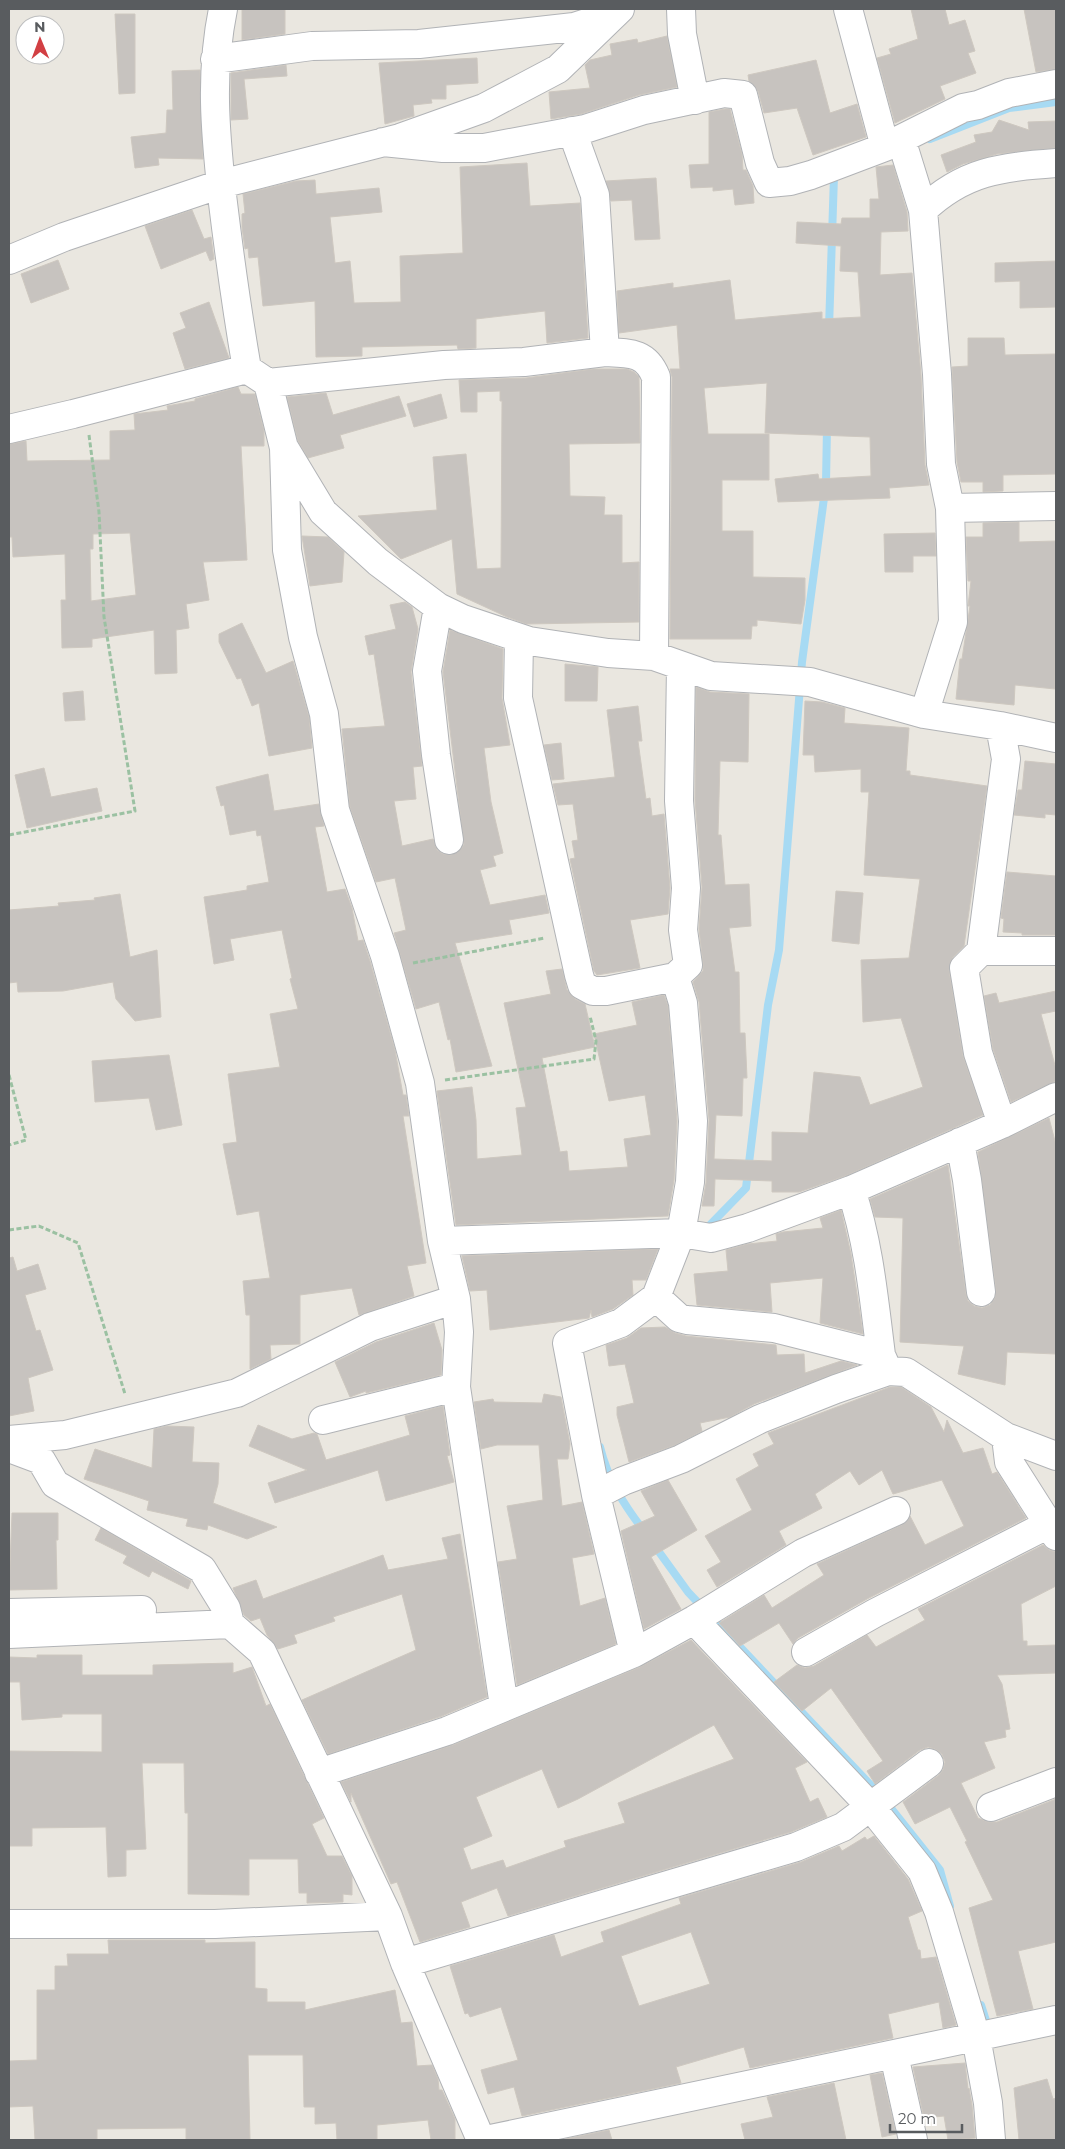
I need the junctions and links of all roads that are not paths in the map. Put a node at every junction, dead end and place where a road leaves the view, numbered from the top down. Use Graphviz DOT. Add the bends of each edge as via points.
graph roads {
  1 [pos="223,9"];
  2 [pos="681,9"];
  3 [pos="848,9"];
  4 [pos="616,12"];
  5 [pos="215,59"];
  6 [pos="1056,84"];
  7 [pos="695,100"];
  8 [pos="572,131"];
  9 [pos="383,142"];
  10 [pos="899,150"];
  11 [pos="1056,164"];
  12 [pos="221,184"];
  13 [pos="923,210"];
  14 [pos="9,260"];
  15 [pos="605,352"];
  16 [pos="257,376"];
  17 [pos="9,428"];
  18 [pos="284,448"];
  19 [pos="1056,506"];
  20 [pos="950,508"];
  21 [pos="438,607"];
  22 [pos="519,639"];
  23 [pos="654,656"];
  24 [pos="681,666"];
  25 [pos="924,714"];
  26 [pos="1000,726"];
  27 [pos="1056,738"];
  28 [pos="449,840"];
  29 [pos="981,951"];
  30 [pos="1056,951"];
  31 [pos="675,977"];
  32 [pos="1055,1106"];
  33 [pos="1002,1124"];
  34 [pos="960,1142"];
  35 [pos="851,1190"];
  36 [pos="681,1233"];
  37 [pos="442,1242"];
  38 [pos="981,1292"];
  39 [pos="656,1297"];
  40 [pos="456,1299"];
  41 [pos="885,1363"];
  42 [pos="456,1387"];
  43 [pos="323,1420"];
  44 [pos="1006,1437"];
  45 [pos="9,1440"];
  46 [pos="9,1448"];
  47 [pos="1056,1456"];
  48 [pos="608,1489"];
  49 [pos="896,1511"];
  50 [pos="1053,1530"];
  51 [pos="9,1613"];
  52 [pos="703,1614"];
  53 [pos="228,1616"];
  54 [pos="9,1634"];
  55 [pos="806,1652"];
  56 [pos="634,1653"];
  57 [pos="504,1706"];
  58 [pos="929,1763"];
  59 [pos="319,1774"];
  60 [pos="1056,1782"];
  61 [pos="870,1806"];
  62 [pos="991,1807"];
  63 [pos="388,1916"];
  64 [pos="9,1924"];
  65 [pos="405,1963"];
  66 [pos="1056,2020"];
  67 [pos="976,2037"];
  68 [pos="894,2055"];
  69 [pos="481,2140"];
  70 [pos="486,2140"];
  71 [pos="913,2140"];
  72 [pos="991,2140"];
  1 -- 5 [label="street"];
  2 -- 7 [label="street" via="682,34"];
  3 -- 10 [label="street"];
  4 -- 5 [label="street" via="574,27 419,44 312,46"];
  4 -- 9 [label="street" via="558,69 484,108"];
  5 -- 12 [label="street" via="216,142"];
  6 -- 10 [label="street" via="1009,92 978,106 963,108"];
  7 -- 8 [label="street" via="644,110"];
  7 -- 10 [label="street" via="724,93 743,95 760,163 769,183 790,181"];
  8 -- 9 [label="street" via="484,148"];
  8 -- 15 [label="street" via="595,195"];
  9 -- 12 [label="street"];
  10 -- 13 [label="street"];
  11 -- 13 [label="street" via="988,172 963,180 940,193"];
  12 -- 14 [label="street" via="64,237"];
  12 -- 16 [label="street" via="229,259"];
  13 -- 20 [label="street" via="937,374 940,464"];
  15 -- 16 [label="street" via="524,362"];
  15 -- 23 [label="street" via="639,356 650,363 656,377"];
  16 -- 17 [label="street" via="85,409"];
  16 -- 18 [label="street"];
  18 -- 21 [label="street" via="323,512 378,562"];
  18 -- 37 [label="street" via="287,550 303,637 324,714 335,810 388,967 420,1083"];
  19 -- 20 [label="street"];
  20 -- 25 [label="street" via="953,622"];
  21 -- 22 [label="street"];
  21 -- 28 [label="street" via="427,671"];
  22 -- 23 [label="street" via="608,653"];
  22 -- 31 [label="street" via="518,698 582,985 593,991 606,991"];
  23 -- 24 [label="street"];
  24 -- 25 [label="street" via="711,676 799,682"];
  24 -- 31 [label="street" via="679,801 686,888 683,930 688,965"];
  25 -- 26 [label="street"];
  26 -- 27 [label="street"];
  26 -- 29 [label="street" via="1006,759"];
  29 -- 30 [label="street"];
  29 -- 33 [label="street" via="964,968 978,1053"];
  31 -- 36 [label="street" via="683,1003 693,1120 690,1182"];
  32 -- 33 [label="street"];
  33 -- 34 [label="street"];
  34 -- 35 [label="street"];
  34 -- 38 [label="street"];
  35 -- 36 [label="street" via="748,1228 711,1238"];
  35 -- 41 [label="street" via="860,1216"];
  36 -- 37 [label="street"];
  36 -- 39 [label="street"];
  37 -- 40 [label="street"];
  39 -- 41 [label="street" via="679,1318 774,1328"];
  39 -- 48 [label="street" via="621,1323 567,1343"];
  40 -- 42 [label="street" via="459,1332"];
  40 -- 45 [label="street" via="370,1327 237,1393 65,1436"];
  41 -- 44 [label="street" via="906,1372"];
  41 -- 48 [label="street" via="836,1389 760,1419 681,1459"];
  42 -- 43 [label="street"];
  42 -- 57 [label="street"];
  44 -- 47 [label="street"];
  44 -- 50 [label="street" via="1009,1462"];
  46 -- 53 [label="street" via="41,1460 55,1484 202,1569"];
  48 -- 56 [label="street"];
  49 -- 52 [label="street" via="803,1553"];
  50 -- 55 [label="street" via="875,1613"];
  51 -- 53 [label="street"];
  52 -- 56 [label="street"];
  52 -- 61 [label="street"];
  53 -- 54 [label="street"];
  53 -- 59 [label="street" via="262,1652"];
  56 -- 57 [label="street"];
  57 -- 59 [label="street" via="447,1731"];
  58 -- 61 [label="street"];
  59 -- 63 [label="street"];
  60 -- 62 [label="street"];
  61 -- 65 [label="street" via="843,1827 796,1847"];
  61 -- 67 [label="street" via="922,1871 940,1912"];
  63 -- 64 [label="street" via="215,1924"];
  63 -- 65 [label="street"];
  65 -- 69 [label="street"];
  66 -- 67 [label="street"];
  67 -- 68 [label="street"];
  67 -- 72 [label="street"];
  68 -- 70 [label="street"];
  68 -- 71 [label="street"];
}
